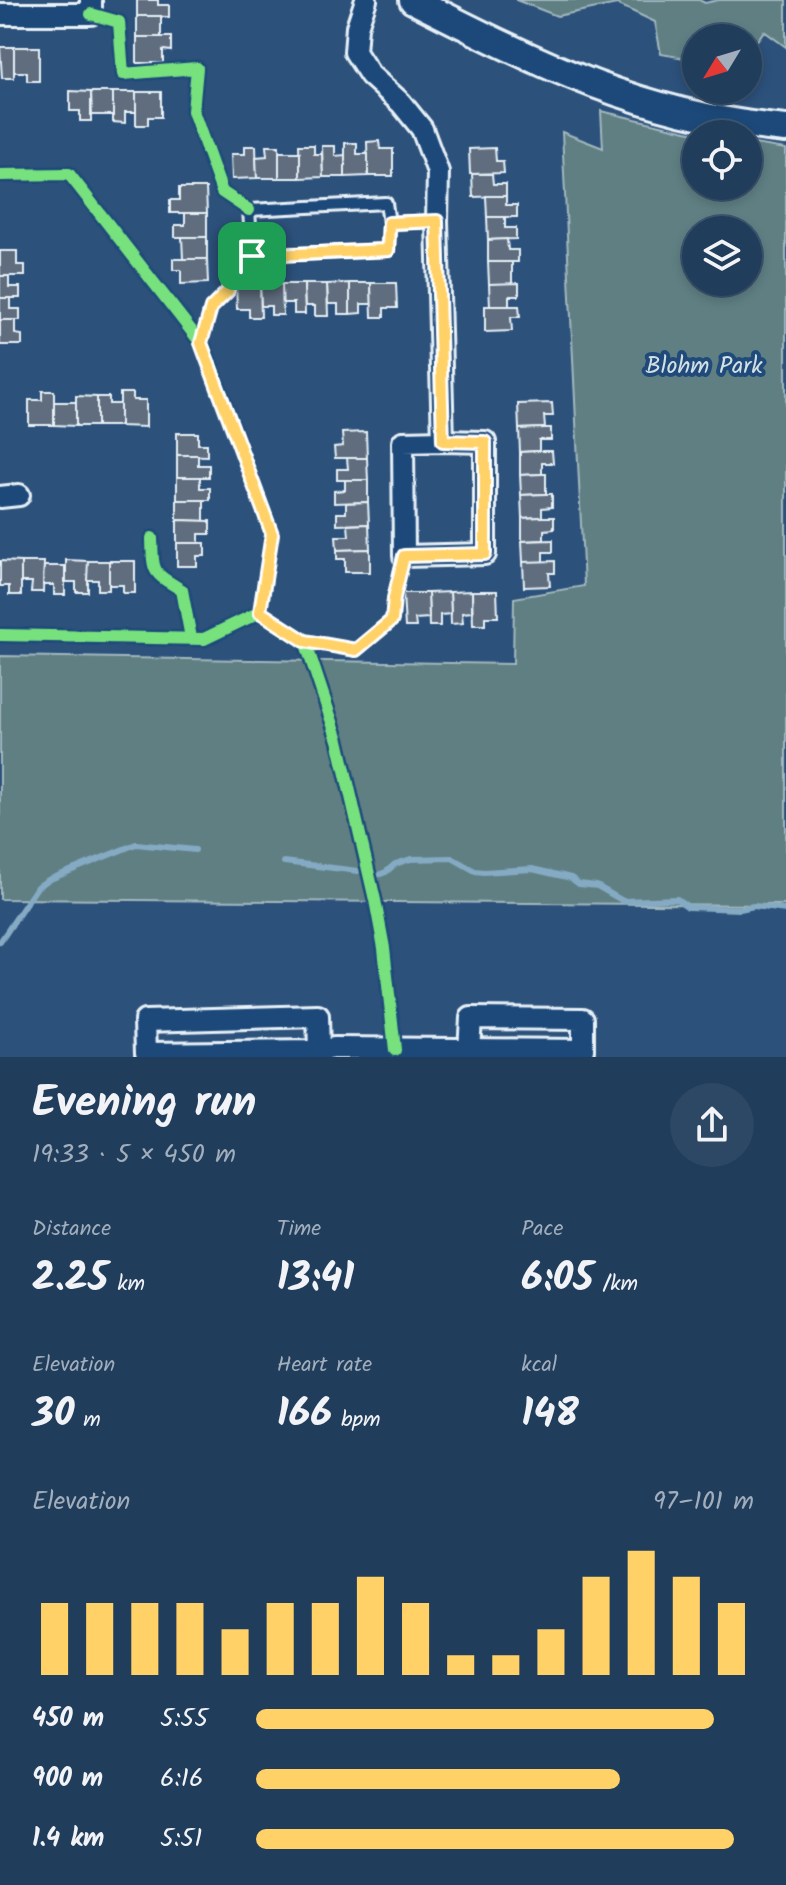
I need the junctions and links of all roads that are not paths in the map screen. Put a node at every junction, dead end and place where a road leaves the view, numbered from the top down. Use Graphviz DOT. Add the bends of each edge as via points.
graph roads {
  1 [pos="91,0"];
  2 [pos="366,0"];
  3 [pos="413,0"];
  4 [pos="0,14"];
  5 [pos="786,129"];
  6 [pos="437,221"];
  7 [pos="389,223"];
  8 [pos="443,441"];
  9 [pos="469,1049"];
  10 [pos="319,1051"];
  11 [pos="395,1054"];
  1 -- 4 [label="street" via="91,14"];
  2 -- 6 [label="street" via="355,52 422,129 438,172"];
  3 -- 5 [label="street" via="552,67 633,99 709,119"];
  6 -- 7 [label="lane"];
  6 -- 8 [label="street"];
  7 -- 7 [label="lane" via="386,203 249,210 252,256 388,250"];
  8 -- 8 [label="street" via="485,442 485,554 404,556 403,442"];
  9 -- 9 [label="street" via="471,1018 583,1019 583,1050"];
  9 -- 11 [label="street"];
  10 -- 10 [label="street" via="146,1053 145,1021 318,1016"];
  10 -- 11 [label="street"];
}
